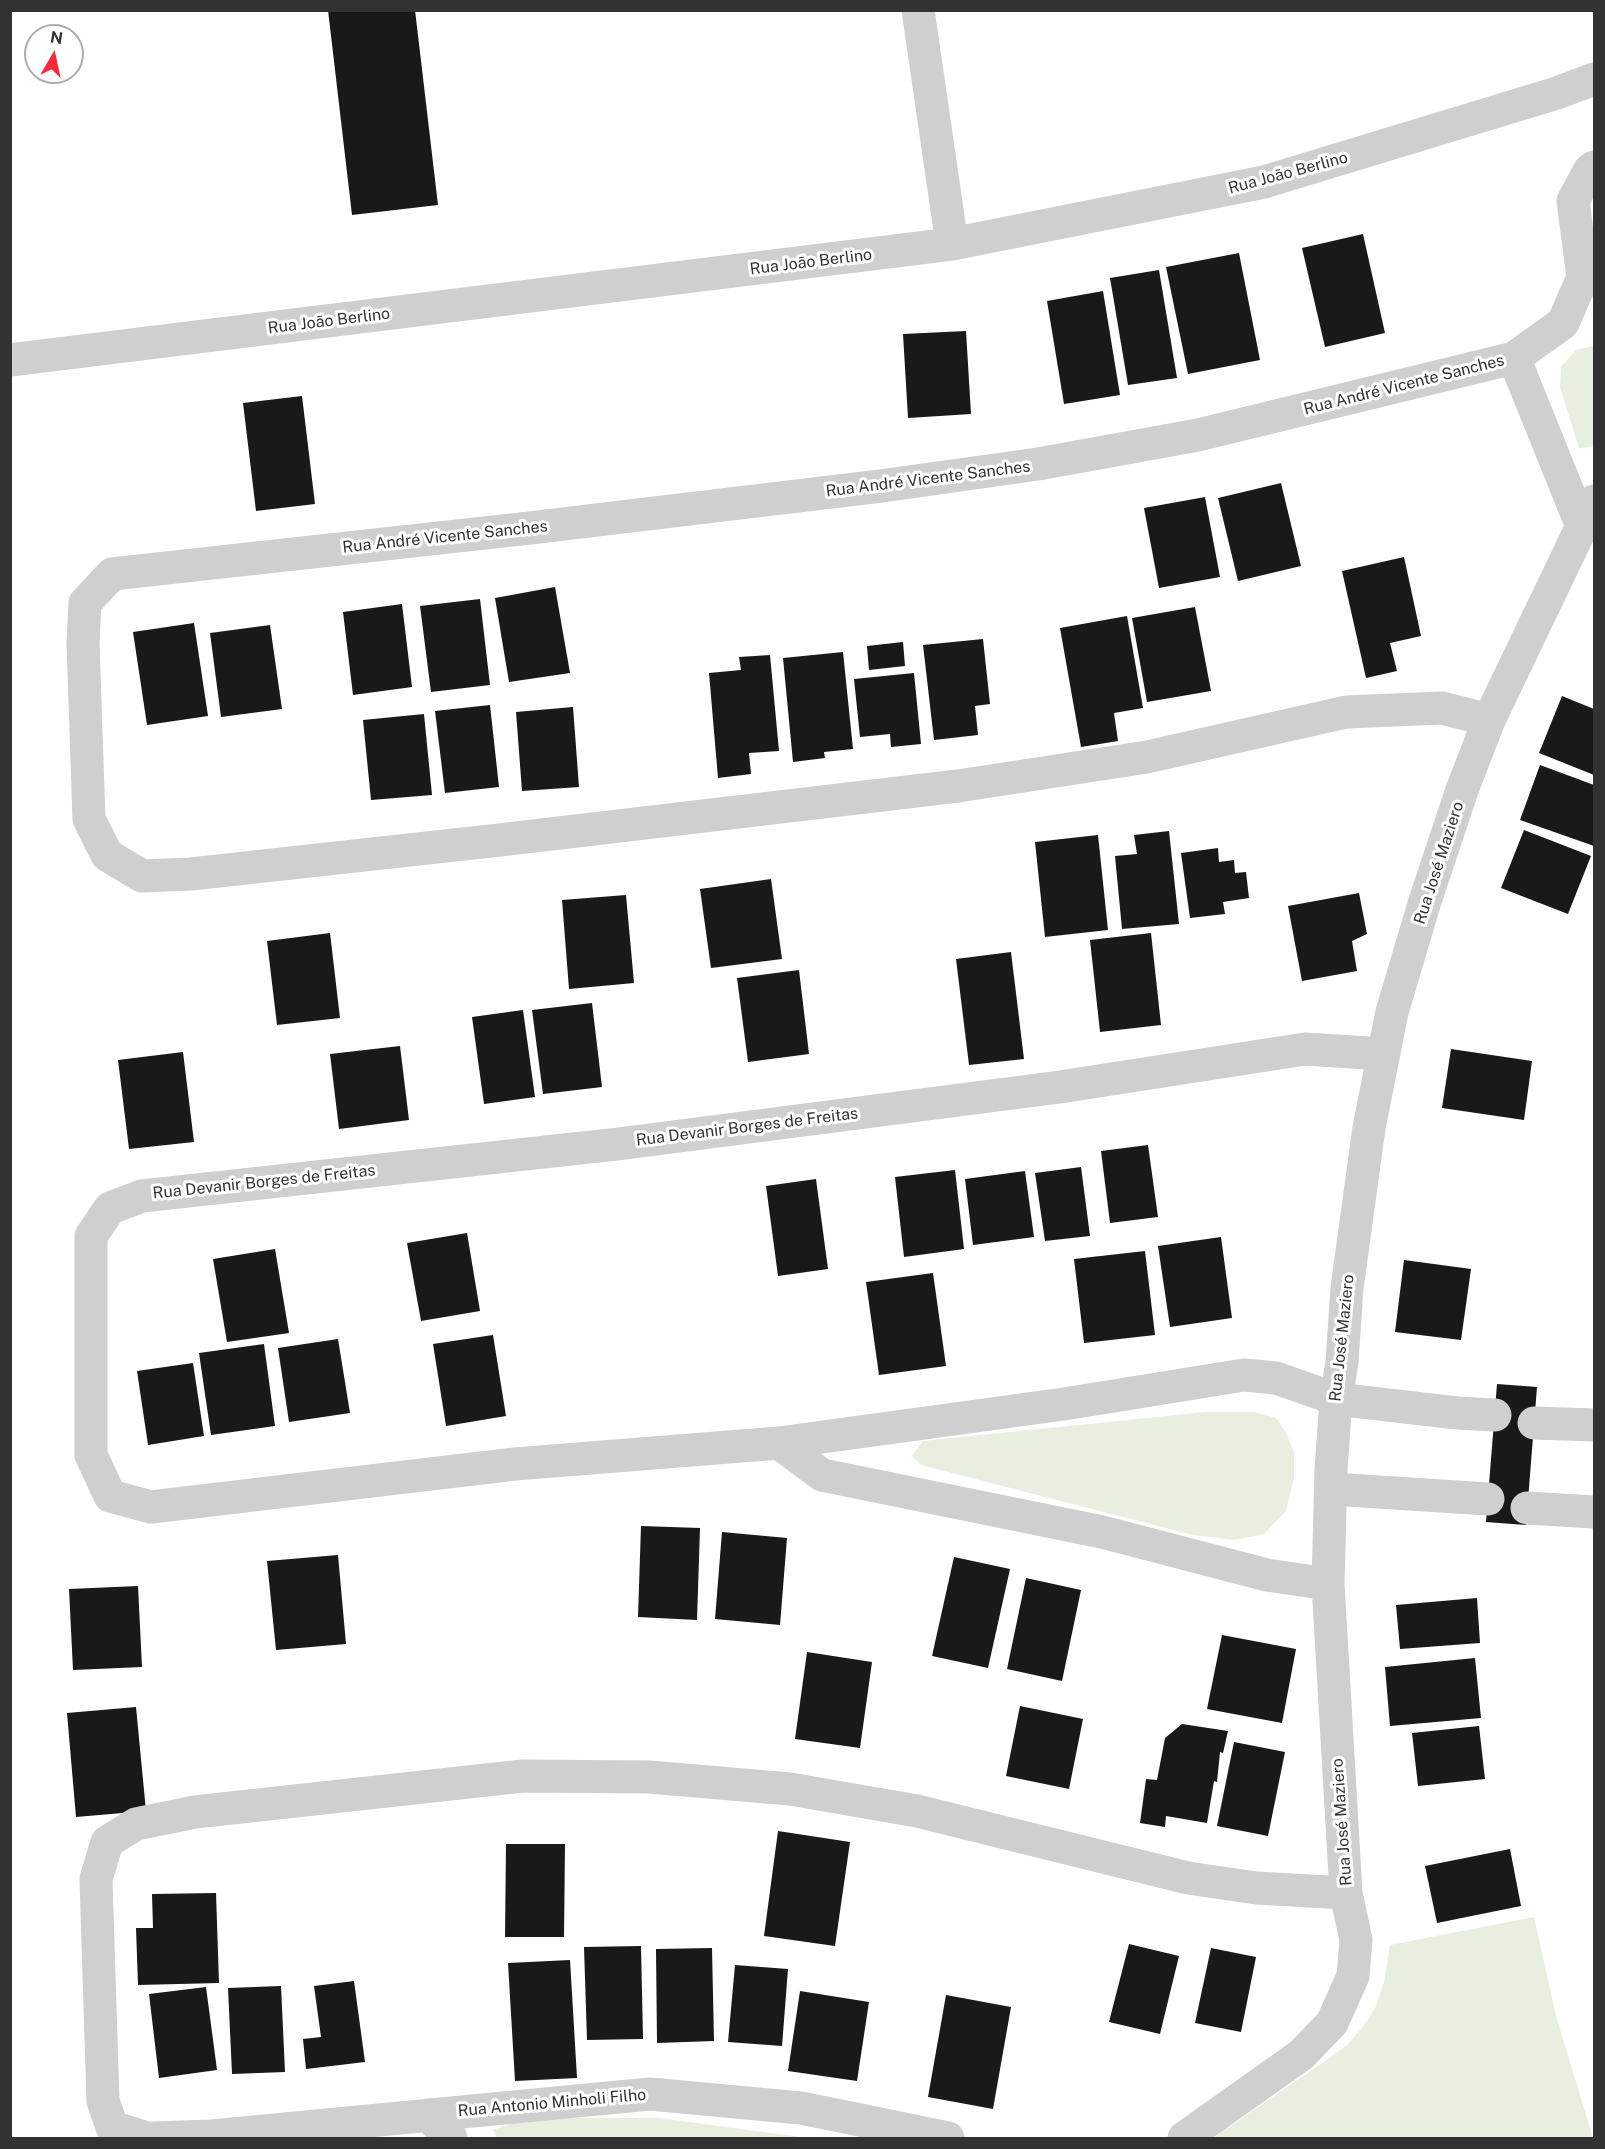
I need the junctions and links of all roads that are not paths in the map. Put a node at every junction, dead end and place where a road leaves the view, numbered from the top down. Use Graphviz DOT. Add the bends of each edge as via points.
graph roads {
  1 [pos="918,10"];
  2 [pos="1594,80"];
  3 [pos="1592,169"];
  4 [pos="952,244"];
  5 [pos="1514,358"];
  6 [pos="10,360"];
  7 [pos="1589,515"];
  8 [pos="1489,720"];
  9 [pos="1384,1054"];
  10 [pos="1336,1400"];
  11 [pos="1495,1415"];
  12 [pos="1533,1423"];
  13 [pos="1594,1425"];
  14 [pos="779,1443"];
  15 [pos="1330,1489"];
  16 [pos="1488,1499"];
  17 [pos="1527,1508"];
  18 [pos="1594,1512"];
  19 [pos="1328,1584"];
  20 [pos="1346,1893"];
  21 [pos="428,2115"];
  22 [pos="147,2139"];
  23 [pos="153,2139"];
  24 [pos="451,2139"];
  25 [pos="948,2139"];
  26 [pos="1184,2139"];
  1 -- 4 [label="street"];
  2 -- 4 [label="street, Rua João Berlino" via="1264,182"];
  3 -- 5 [label="street, Rua André Vicente Sanches" via="1573,201 1583,277 1563,323"];
  4 -- 6 [label="street, Rua João Berlino"];
  5 -- 7 [label="street"];
  5 -- 8 [label="street, Rua André Vicente Sanches" via="1198,435 1038,464 530,528 112,573 85,603 82,643 89,819 107,855 142,876 476,843 958,786 1147,757 1346,712 1442,708"];
  7 -- 8 [label="street, Rua José Maziero"];
  8 -- 9 [label="street, Rua José Maziero" via="1425,901 1392,1012"];
  9 -- 10 [label="street, Rua José Maziero" via="1369,1128"];
  9 -- 14 [label="street, Rua Devanir Borges de Freitas" via="1305,1049 1060,1087 618,1144 142,1196 110,1208 91,1236 91,1455 110,1496 151,1507 515,1464"];
  10 -- 11 [label="street"];
  10 -- 14 [label="street" via="1276,1378 1244,1375"];
  10 -- 15 [label="street, Rua José Maziero"];
  12 -- 13 [label="street"];
  14 -- 19 [label="street" via="822,1475 1102,1532 1268,1575"];
  15 -- 16 [label="street"];
  15 -- 19 [label="street, Rua José Maziero"];
  17 -- 18 [label="street"];
  19 -- 20 [label="street, Rua José Maziero"];
  20 -- 22 [label="street" via="1256,1888 1188,1878 917,1811 790,1789 649,1777 523,1776 195,1812 136,1824 107,1842 96,1879 103,2101 112,2127"];
  20 -- 26 [label="street, Rua José Maziero" via="1356,1940 1353,1976 1332,2023 1301,2055"];
  21 -- 23 [label="street, Rua Antonio Minholi Filho"];
  21 -- 24 [label="street"];
  21 -- 25 [label="street, Rua Antonio Minholi Filho" via="650,2094 801,2108"];
}
